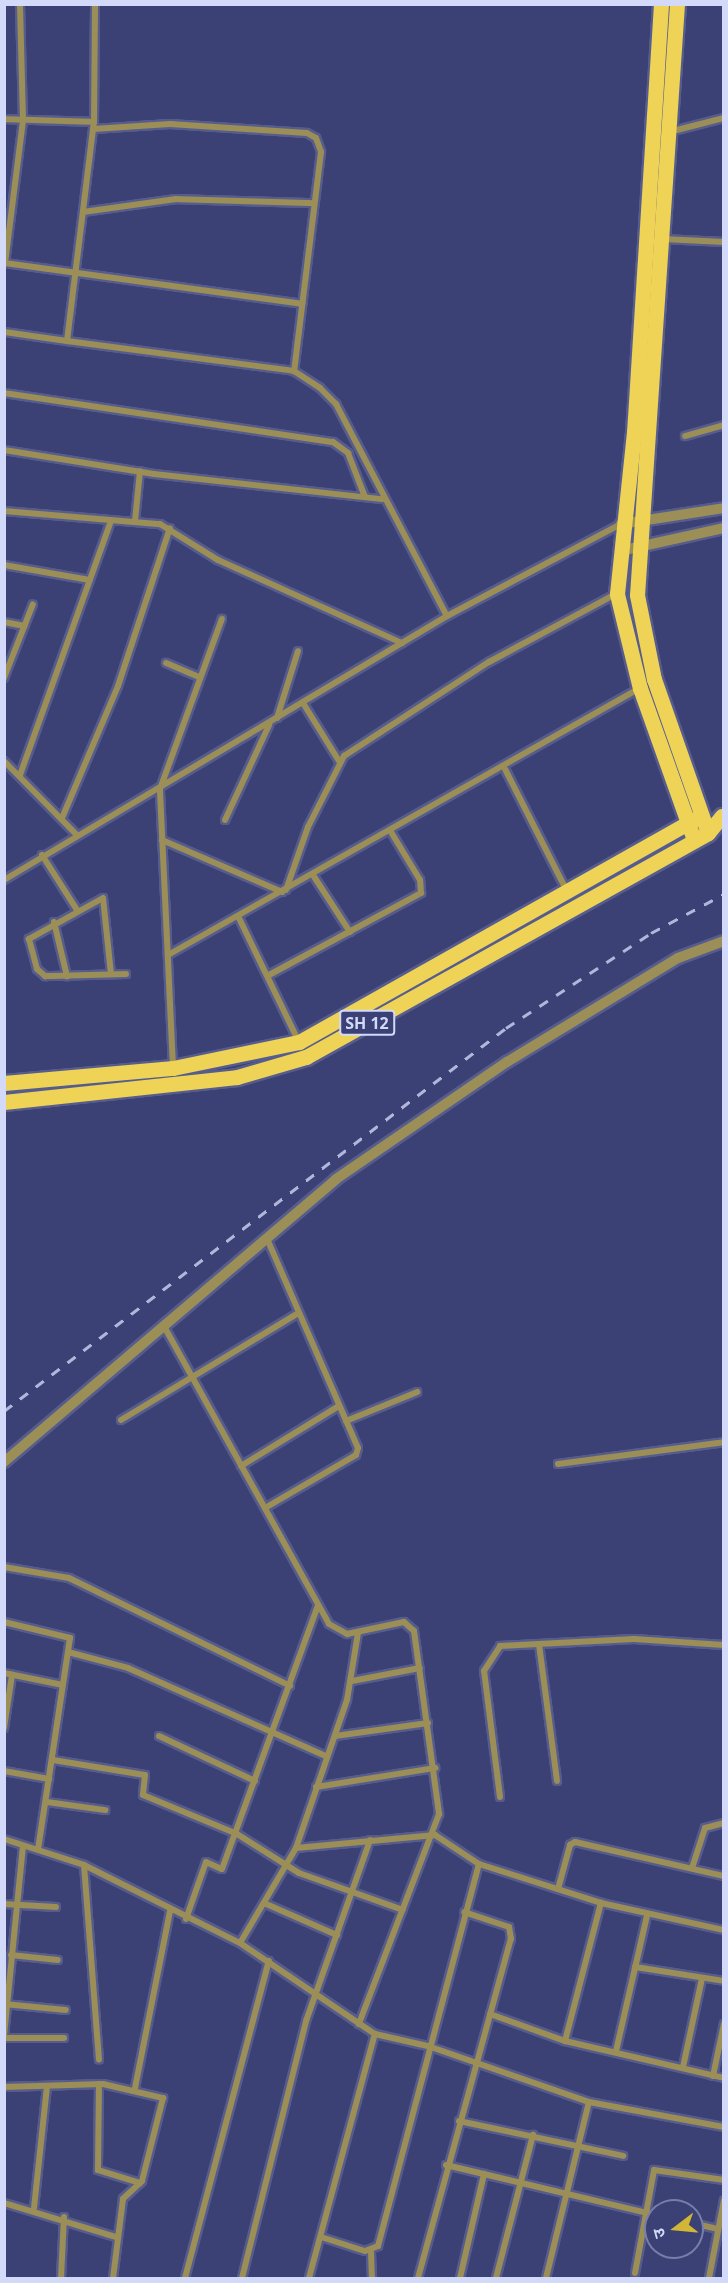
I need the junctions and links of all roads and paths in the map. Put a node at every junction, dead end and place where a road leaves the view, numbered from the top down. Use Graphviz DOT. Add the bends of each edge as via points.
graph roads {
  1 [pos="20,4"];
  2 [pos="95,4"];
  3 [pos="661,4"];
  4 [pos="677,4"];
  5 [pos="723,118"];
  6 [pos="4,119"];
  7 [pos="23,120"];
  8 [pos="93,126"];
  9 [pos="669,132"];
  10 [pos="313,203"];
  11 [pos="83,212"];
  12 [pos="662,239"];
  13 [pos="723,242"];
  14 [pos="5,263"];
  15 [pos="76,275"];
  16 [pos="302,304"];
  17 [pos="4,332"];
  18 [pos="67,341"];
  19 [pos="294,371"];
  20 [pos="4,393"];
  21 [pos="723,425"];
  22 [pos="685,436"];
  23 [pos="4,450"];
  24 [pos="140,471"];
  25 [pos="365,497"];
  26 [pos="382,498"];
  27 [pos="723,508"];
  28 [pos="4,511"];
  29 [pos="135,520"];
  30 [pos="644,520"];
  31 [pos="111,521"];
  32 [pos="621,524"];
  33 [pos="170,528"];
  34 [pos="723,528"];
  35 [pos="641,549"];
  36 [pos="620,551"];
  37 [pos="4,565"];
  38 [pos="90,580"];
  39 [pos="617,594"];
  40 [pos="33,604"];
  41 [pos="447,616"];
  42 [pos="222,619"];
  43 [pos="4,622"];
  44 [pos="25,626"];
  45 [pos="402,643"];
  46 [pos="298,651"];
  47 [pos="166,663"];
  48 [pos="200,677"];
  49 [pos="4,678"];
  50 [pos="640,688"];
  51 [pos="303,703"];
  52 [pos="277,718"];
  53 [pos="269,723"];
  54 [pos="4,761"];
  55 [pos="339,761"];
  56 [pos="506,769"];
  57 [pos="20,775"];
  58 [pos="160,789"];
  59 [pos="723,816"];
  60 [pos="62,818"];
  61 [pos="694,819"];
  62 [pos="225,820"];
  63 [pos="391,832"];
  64 [pos="708,833"];
  65 [pos="77,835"];
  66 [pos="162,840"];
  67 [pos="694,840"];
  68 [pos="42,855"];
  69 [pos="314,875"];
  70 [pos="4,880"];
  71 [pos="567,890"];
  72 [pos="284,891"];
  73 [pos="77,910"];
  74 [pos="238,916"];
  75 [pos="54,922"];
  76 [pos="350,932"];
  77 [pos="723,941"];
  78 [pos="168,955"];
  79 [pos="111,974"];
  80 [pos="126,974"];
  81 [pos="269,975"];
  82 [pos="67,976"];
  83 [pos="299,1042"];
  84 [pos="173,1068"];
  85 [pos="4,1083"];
  86 [pos="4,1102"];
  87 [pos="267,1239"];
  88 [pos="297,1314"];
  89 [pos="165,1328"];
  90 [pos="192,1380"];
  91 [pos="417,1392"];
  92 [pos="339,1406"];
  93 [pos="121,1420"];
  94 [pos="346,1421"];
  95 [pos="723,1442"];
  96 [pos="4,1462"];
  97 [pos="558,1464"];
  98 [pos="241,1466"];
  99 [pos="265,1508"];
  100 [pos="4,1567"];
  101 [pos="318,1605"];
  102 [pos="4,1622"];
  103 [pos="358,1633"];
  104 [pos="538,1644"];
  105 [pos="723,1645"];
  106 [pos="68,1652"];
  107 [pos="420,1668"];
  108 [pos="4,1673"];
  109 [pos="12,1675"];
  110 [pos="352,1681"];
  111 [pos="63,1685"];
  112 [pos="290,1686"];
  113 [pos="428,1723"];
  114 [pos="4,1728"];
  115 [pos="273,1733"];
  116 [pos="159,1736"];
  117 [pos="334,1736"];
  118 [pos="326,1756"];
  119 [pos="53,1760"];
  120 [pos="435,1768"];
  121 [pos="4,1771"];
  122 [pos="49,1779"];
  123 [pos="255,1781"];
  124 [pos="557,1781"];
  125 [pos="316,1786"];
  126 [pos="500,1797"];
  127 [pos="47,1802"];
  128 [pos="105,1809"];
  129 [pos="723,1823"];
  130 [pos="237,1834"];
  131 [pos="435,1835"];
  132 [pos="4,1839"];
  133 [pos="370,1840"];
  134 [pos="23,1846"];
  135 [pos="296,1848"];
  136 [pos="38,1850"];
  137 [pos="289,1864"];
  138 [pos="479,1864"];
  139 [pos="84,1865"];
  140 [pos="692,1868"];
  141 [pos="723,1876"];
  142 [pos="558,1889"];
  143 [pos="353,1893"];
  144 [pos="264,1903"];
  145 [pos="601,1903"];
  146 [pos="4,1904"];
  147 [pos="15,1905"];
  148 [pos="56,1906"];
  149 [pos="403,1910"];
  150 [pos="170,1911"];
  151 [pos="464,1912"];
  152 [pos="647,1916"];
  153 [pos="186,1919"];
  154 [pos="723,1930"];
  155 [pos="337,1935"];
  156 [pos="240,1943"];
  157 [pos="11,1955"];
  158 [pos="58,1960"];
  159 [pos="269,1961"];
  160 [pos="635,1967"];
  161 [pos="702,1978"];
  162 [pos="723,1981"];
  163 [pos="314,1994"];
  164 [pos="6,2005"];
  165 [pos="66,2010"];
  166 [pos="490,2014"];
  167 [pos="359,2024"];
  168 [pos="723,2024"];
  169 [pos="375,2034"];
  170 [pos="4,2037"];
  171 [pos="64,2038"];
  172 [pos="565,2041"];
  173 [pos="428,2046"];
  174 [pos="616,2051"];
  175 [pos="99,2059"];
  176 [pos="478,2062"];
  177 [pos="683,2067"];
  178 [pos="713,2076"];
  179 [pos="723,2078"];
  180 [pos="99,2084"];
  181 [pos="4,2087"];
  182 [pos="47,2087"];
  183 [pos="135,2088"];
  184 [pos="589,2102"];
  185 [pos="459,2121"];
  186 [pos="723,2127"];
  187 [pos="533,2135"];
  188 [pos="577,2144"];
  189 [pos="623,2156"];
  190 [pos="446,2164"];
  191 [pos="484,2174"];
  192 [pos="723,2180"];
  193 [pos="518,2182"];
  194 [pos="140,2184"];
  195 [pos="566,2193"];
  196 [pos="723,2200"];
  197 [pos="4,2203"];
  198 [pos="34,2208"];
  199 [pos="643,2212"];
  200 [pos="64,2217"];
  201 [pos="704,2226"];
  202 [pos="718,2229"];
  203 [pos="116,2237"];
  204 [pos="321,2237"];
  205 [pos="371,2252"];
  206 [pos="635,2273"];
  207 [pos="61,2278"];
  208 [pos="113,2278"];
  209 [pos="185,2278"];
  210 [pos="242,2278"];
  211 [pos="309,2278"];
  212 [pos="372,2278"];
  213 [pos="418,2278"];
  214 [pos="460,2278"];
  215 [pos="496,2278"];
  216 [pos="546,2278"];
  217 [pos="709,2278"];
  1 -- 7 [label="street"];
  2 -- 8 [label="street"];
  3 -- 32 [label="main road" via="635,420"];
  4 -- 9 [label="main road"];
  5 -- 9 [label="street"];
  6 -- 7 [label="street"];
  7 -- 8 [label="street"];
  7 -- 14 [label="street"];
  8 -- 10 [label="street" via="170,124 307,133 320,146"];
  8 -- 11 [label="street"];
  9 -- 12 [label="main road"];
  10 -- 11 [label="street" via="176,199"];
  10 -- 16 [label="street"];
  11 -- 15 [label="street"];
  12 -- 13 [label="street"];
  12 -- 30 [label="main road"];
  14 -- 15 [label="street"];
  15 -- 16 [label="street"];
  15 -- 18 [label="street"];
  16 -- 19 [label="street"];
  17 -- 18 [label="street"];
  18 -- 19 [label="street"];
  19 -- 26 [label="street" via="336,404"];
  20 -- 25 [label="street" via="333,442 348,453"];
  21 -- 22 [label="street"];
  23 -- 24 [label="street"];
  24 -- 25 [label="street"];
  24 -- 29 [label="street"];
  25 -- 26 [label="street"];
  26 -- 41 [label="street"];
  27 -- 30 [label="street"];
  28 -- 31 [label="street"];
  29 -- 31 [label="street"];
  29 -- 33 [label="street"];
  30 -- 32 [label="street"];
  30 -- 35 [label="main road"];
  31 -- 38 [label="street"];
  32 -- 36 [label="main road"];
  32 -- 41 [label="street"];
  33 -- 45 [label="street" via="218,560"];
  33 -- 60 [label="street" via="118,686"];
  34 -- 35 [label="street"];
  35 -- 36 [label="street"];
  35 -- 61 [label="main road" via="637,595 643,637"];
  36 -- 39 [label="main road"];
  37 -- 38 [label="street"];
  38 -- 57 [label="street"];
  39 -- 50 [label="main road"];
  39 -- 55 [label="street" via="489,662"];
  40 -- 44 [label="street"];
  41 -- 45 [label="street"];
  42 -- 48 [label="street"];
  43 -- 44 [label="street"];
  44 -- 49 [label="street"];
  45 -- 51 [label="street"];
  46 -- 52 [label="street"];
  47 -- 48 [label="street"];
  48 -- 58 [label="street"];
  50 -- 56 [label="street"];
  50 -- 61 [label="main road"];
  51 -- 52 [label="street"];
  51 -- 55 [label="street"];
  52 -- 53 [label="street"];
  53 -- 58 [label="street"];
  53 -- 62 [label="street"];
  54 -- 57 [label="street"];
  55 -- 72 [label="street"];
  56 -- 63 [label="street"];
  56 -- 71 [label="street"];
  57 -- 60 [label="street"];
  58 -- 65 [label="street"];
  58 -- 66 [label="street"];
  59 -- 61 [label="main road"];
  59 -- 64 [label="main road"];
  60 -- 65 [label="street"];
  61 -- 64 [label="main road"];
  61 -- 67 [label="main road"];
  61 -- 71 [label="main road, SH 12"];
  63 -- 69 [label="street"];
  63 -- 76 [label="street" via="423,890"];
  64 -- 67 [label="main road"];
  65 -- 68 [label="street"];
  66 -- 72 [label="street"];
  66 -- 78 [label="street"];
  67 -- 86 [label="main road, SH 12" via="306,1057 237,1077"];
  68 -- 70 [label="street"];
  68 -- 73 [label="street"];
  69 -- 72 [label="street"];
  69 -- 76 [label="street"];
  71 -- 83 [label="main road, SH 12"];
  72 -- 74 [label="street"];
  73 -- 75 [label="street"];
  73 -- 79 [label="street" via="97,898 106,901"];
  74 -- 78 [label="street"];
  74 -- 81 [label="street"];
  75 -- 82 [label="street"];
  75 -- 82 [label="street" via="32,935 29,948 41,974"];
  76 -- 81 [label="street"];
  77 -- 87 [label="street" via="678,958 507,1062 336,1179"];
  78 -- 84 [label="street"];
  79 -- 80 [label="street"];
  79 -- 82 [label="street"];
  81 -- 83 [label="street"];
  83 -- 84 [label="main road, SH 12"];
  84 -- 85 [label="main road, SH 12"];
  87 -- 88 [label="street"];
  87 -- 89 [label="street"];
  88 -- 90 [label="street"];
  88 -- 92 [label="street"];
  89 -- 90 [label="street"];
  89 -- 96 [label="street"];
  90 -- 93 [label="street"];
  90 -- 98 [label="street"];
  91 -- 94 [label="street"];
  92 -- 94 [label="street"];
  92 -- 98 [label="street"];
  94 -- 99 [label="street" via="356,1455"];
  95 -- 97 [label="street"];
  98 -- 99 [label="street"];
  99 -- 101 [label="street"];
  100 -- 112 [label="street" via="69,1578"];
  101 -- 103 [label="street" via="335,1631"];
  101 -- 112 [label="street"];
  102 -- 106 [label="street" via="66,1634"];
  103 -- 107 [label="street" via="411,1624"];
  103 -- 110 [label="street"];
  104 -- 105 [label="street" via="634,1640"];
  104 -- 124 [label="street"];
  104 -- 126 [label="street" via="500,1646 485,1664"];
  106 -- 111 [label="street"];
  106 -- 115 [label="street" via="128,1668"];
  107 -- 110 [label="street"];
  107 -- 113 [label="street"];
  108 -- 109 [label="street"];
  109 -- 111 [label="street"];
  109 -- 114 [label="street"];
  110 -- 117 [label="street"];
  111 -- 119 [label="street"];
  112 -- 115 [label="street"];
  113 -- 117 [label="street"];
  113 -- 120 [label="street"];
  115 -- 118 [label="street"];
  115 -- 123 [label="street"];
  116 -- 123 [label="street"];
  117 -- 118 [label="street"];
  118 -- 125 [label="street"];
  119 -- 122 [label="street"];
  119 -- 130 [label="street" via="145,1775 143,1795"];
  120 -- 125 [label="street"];
  120 -- 131 [label="street"];
  121 -- 122 [label="street"];
  122 -- 127 [label="street"];
  123 -- 130 [label="street"];
  125 -- 135 [label="street"];
  127 -- 128 [label="street"];
  127 -- 136 [label="street"];
  129 -- 140 [label="street" via="705,1828"];
  130 -- 137 [label="street"];
  130 -- 153 [label="street" via="222,1869 206,1862"];
  131 -- 133 [label="street"];
  131 -- 138 [label="street"];
  131 -- 149 [label="street"];
  132 -- 134 [label="street"];
  133 -- 135 [label="street"];
  133 -- 143 [label="street"];
  134 -- 136 [label="street"];
  134 -- 147 [label="street"];
  135 -- 137 [label="street"];
  136 -- 139 [label="street"];
  137 -- 143 [label="street"];
  137 -- 144 [label="street"];
  138 -- 142 [label="street"];
  138 -- 151 [label="street"];
  139 -- 150 [label="street"];
  139 -- 175 [label="street"];
  140 -- 141 [label="street"];
  140 -- 142 [label="street" via="576,1842 570,1845"];
  142 -- 145 [label="street"];
  143 -- 149 [label="street"];
  143 -- 155 [label="street"];
  144 -- 155 [label="street"];
  144 -- 156 [label="street"];
  145 -- 152 [label="street"];
  145 -- 172 [label="street"];
  146 -- 147 [label="street"];
  147 -- 148 [label="street"];
  147 -- 157 [label="street"];
  149 -- 167 [label="street"];
  150 -- 153 [label="street"];
  150 -- 183 [label="street"];
  151 -- 166 [label="street" via="511,1932"];
  151 -- 173 [label="street"];
  152 -- 154 [label="street"];
  152 -- 160 [label="street"];
  153 -- 156 [label="street"];
  155 -- 163 [label="street"];
  156 -- 159 [label="street"];
  157 -- 158 [label="street"];
  157 -- 164 [label="street"];
  159 -- 163 [label="street"];
  159 -- 209 [label="street"];
  160 -- 161 [label="street"];
  160 -- 174 [label="street"];
  161 -- 162 [label="street"];
  161 -- 177 [label="street"];
  163 -- 167 [label="street"];
  163 -- 210 [label="street"];
  164 -- 165 [label="street"];
  164 -- 170 [label="street"];
  166 -- 172 [label="street"];
  166 -- 176 [label="street"];
  167 -- 169 [label="street"];
  168 -- 178 [label="street"];
  169 -- 173 [label="street"];
  169 -- 204 [label="street"];
  170 -- 171 [label="street"];
  172 -- 174 [label="street"];
  173 -- 176 [label="street"];
  173 -- 205 [label="street" via="393,2200"];
  174 -- 177 [label="street"];
  176 -- 184 [label="street"];
  176 -- 185 [label="street"];
  177 -- 178 [label="street"];
  178 -- 179 [label="street"];
  180 -- 182 [label="street"];
  180 -- 183 [label="street"];
  180 -- 194 [label="street" via="98,2170"];
  181 -- 182 [label="street"];
  182 -- 198 [label="street"];
  183 -- 194 [label="street" via="159,2093 164,2104"];
  184 -- 186 [label="street"];
  184 -- 188 [label="street"];
  185 -- 187 [label="street"];
  185 -- 190 [label="street"];
  187 -- 188 [label="street"];
  187 -- 193 [label="street"];
  188 -- 189 [label="street"];
  188 -- 195 [label="street"];
  190 -- 191 [label="street"];
  190 -- 213 [label="street"];
  191 -- 193 [label="street"];
  191 -- 214 [label="street"];
  192 -- 199 [label="street" via="657,2168"];
  193 -- 195 [label="street"];
  193 -- 215 [label="street"];
  194 -- 203 [label="street" via="123,2199"];
  195 -- 199 [label="street"];
  195 -- 216 [label="street"];
  196 -- 202 [label="street"];
  197 -- 198 [label="street"];
  198 -- 200 [label="street"];
  199 -- 206 [label="street"];
  200 -- 203 [label="street"];
  200 -- 207 [label="street"];
  201 -- 202 [label="street"];
  202 -- 217 [label="street"];
  203 -- 208 [label="street"];
  204 -- 205 [label="street"];
  204 -- 211 [label="street"];
  205 -- 212 [label="street"];
}
